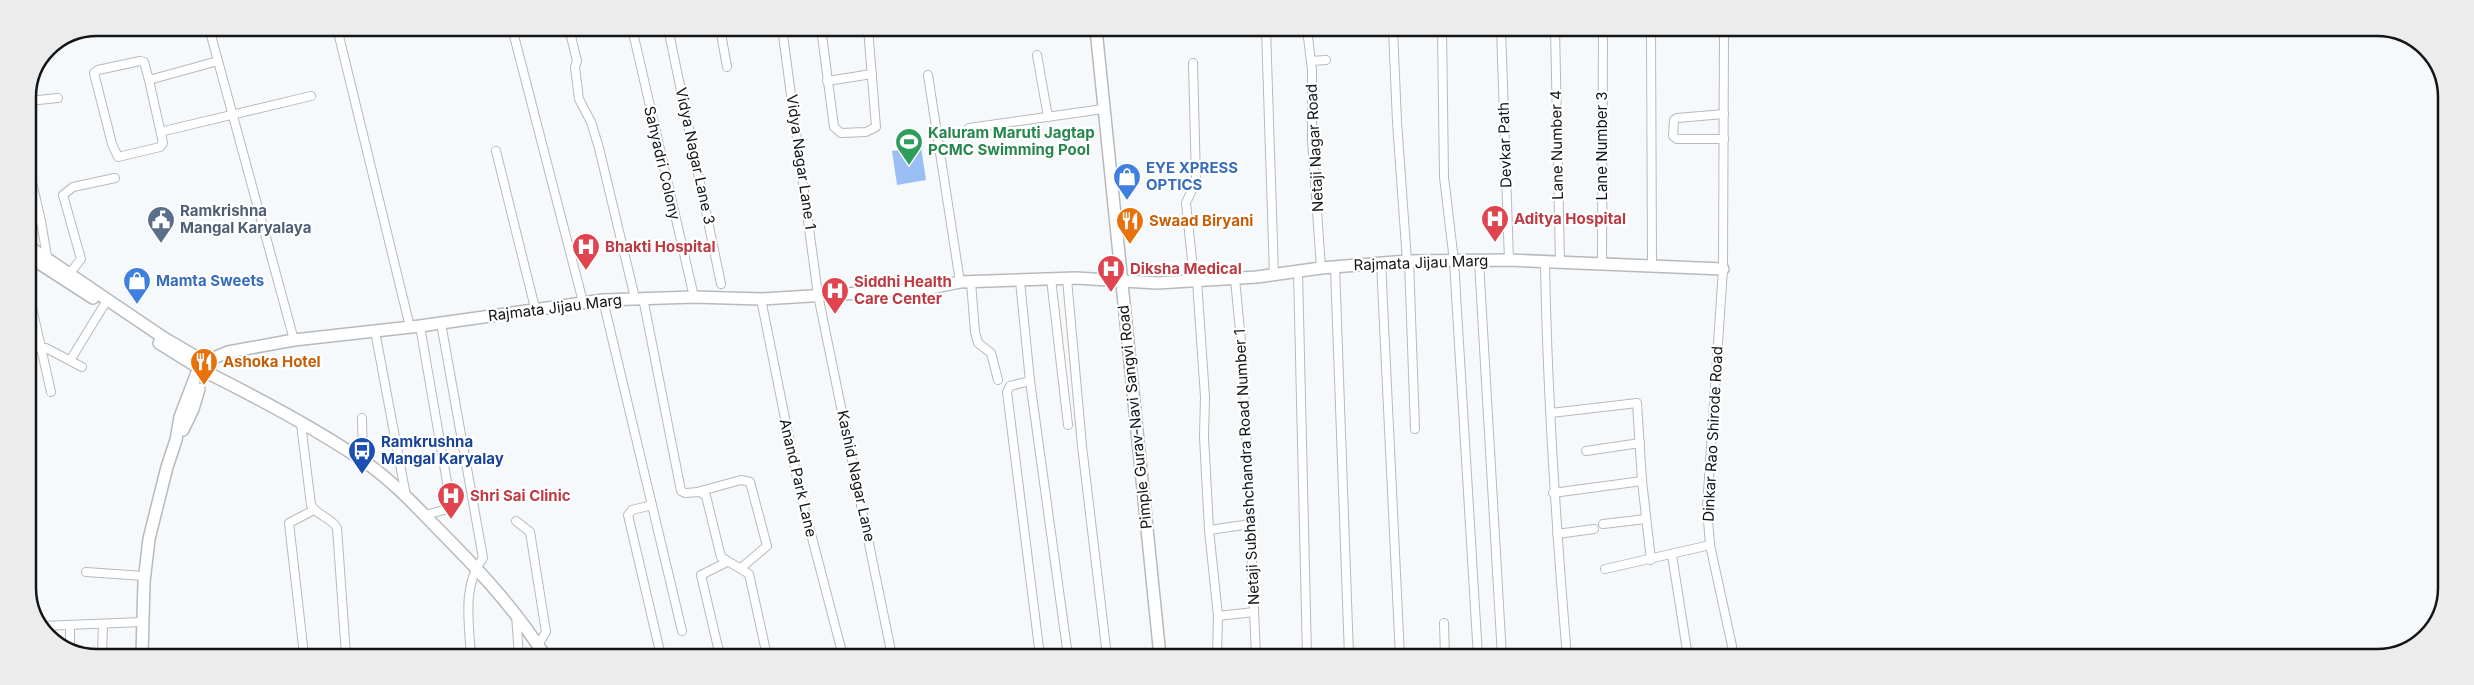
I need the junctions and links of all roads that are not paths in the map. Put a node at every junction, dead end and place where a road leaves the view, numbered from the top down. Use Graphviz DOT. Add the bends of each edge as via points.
graph roads {
  1 [pos="211,36"];
  2 [pos="339,36"];
  3 [pos="514,36"];
  4 [pos="571,36"];
  5 [pos="634,36"];
  6 [pos="670,36"];
  7 [pos="721,36"];
  8 [pos="783,36"];
  9 [pos="821,36"];
  10 [pos="869,36"];
  11 [pos="1097,36"];
  12 [pos="1266,36"];
  13 [pos="1308,36"];
  14 [pos="1393,36"];
  15 [pos="1442,36"];
  16 [pos="1500,36"];
  17 [pos="1555,36"];
  18 [pos="1603,36"];
  19 [pos="1651,36"];
  20 [pos="1724,36"];
  21 [pos="1038,55"];
  22 [pos="1326,60"];
  23 [pos="218,61"];
  24 [pos="1311,61"];
  25 [pos="1193,63"];
  26 [pos="727,67"];
  27 [pos="872,74"];
  28 [pos="928,75"];
  29 [pos="149,80"];
  30 [pos="827,81"];
  31 [pos="311,96"];
  32 [pos="58,98"];
  33 [pos="36,99"];
  34 [pos="1103,109"];
  35 [pos="232,114"];
  36 [pos="1724,114"];
  37 [pos="1048,117"];
  38 [pos="969,128"];
  39 [pos="164,131"];
  40 [pos="1724,139"];
  41 [pos="496,151"];
  42 [pos="115,178"];
  43 [pos="36,199"];
  44 [pos="36,251"];
  45 [pos="46,257"];
  46 [pos="1509,260"];
  47 [pos="36,261"];
  48 [pos="1408,261"];
  49 [pos="1454,261"];
  50 [pos="1479,261"];
  51 [pos="1382,262"];
  52 [pos="1545,262"];
  53 [pos="1560,262"];
  54 [pos="1602,264"];
  55 [pos="1652,266"];
  56 [pos="1335,267"];
  57 [pos="1321,268"];
  58 [pos="1723,269"];
  59 [pos="1298,271"];
  60 [pos="70,273"];
  61 [pos="1274,275"];
  62 [pos="1235,278"];
  63 [pos="1051,279"];
  64 [pos="1067,279"];
  65 [pos="1120,280"];
  66 [pos="1020,281"];
  67 [pos="1197,281"];
  68 [pos="966,282"];
  69 [pos="722,284"];
  70 [pos="818,295"];
  71 [pos="694,297"];
  72 [pos="639,298"];
  73 [pos="761,299"];
  74 [pos="603,300"];
  75 [pos="583,302"];
  76 [pos="104,305"];
  77 [pos="535,308"];
  78 [pos="441,323"];
  79 [pos="415,327"];
  80 [pos="36,331"];
  81 [pos="376,331"];
  82 [pos="294,340"];
  83 [pos="36,347"];
  84 [pos="40,347"];
  85 [pos="71,359"];
  86 [pos="204,366"];
  87 [pos="82,367"];
  88 [pos="998,380"];
  89 [pos="1030,381"];
  90 [pos="51,392"];
  91 [pos="1551,412"];
  92 [pos="362,418"];
  93 [pos="302,424"];
  94 [pos="1068,425"];
  95 [pos="1415,429"];
  96 [pos="1640,443"];
  97 [pos="1586,450"];
  98 [pos="363,461"];
  99 [pos="1642,481"];
  100 [pos="697,492"];
  101 [pos="1553,493"];
  102 [pos="406,497"];
  103 [pos="652,505"];
  104 [pos="314,510"];
  105 [pos="425,515"];
  106 [pos="1646,519"];
  107 [pos="516,521"];
  108 [pos="1251,524"];
  109 [pos="1603,524"];
  110 [pos="1594,529"];
  111 [pos="1209,530"];
  112 [pos="1557,534"];
  113 [pos="1710,546"];
  114 [pos="1672,555"];
  115 [pos="1651,560"];
  116 [pos="726,562"];
  117 [pos="476,567"];
  118 [pos="741,568"];
  119 [pos="1605,569"];
  120 [pos="86,572"];
  121 [pos="144,576"];
  122 [pos="1254,612"];
  123 [pos="516,614"];
  124 [pos="1218,616"];
  125 [pos="142,622"];
  126 [pos="1444,623"];
  127 [pos="103,624"];
  128 [pos="70,625"];
  129 [pos="50,626"];
  130 [pos="682,631"];
  131 [pos="70,642"];
  132 [pos="538,645"];
  133 [pos="102,649"];
  134 [pos="142,649"];
  135 [pos="303,649"];
  136 [pos="346,649"];
  137 [pos="471,649"];
  138 [pos="518,649"];
  139 [pos="541,649"];
  140 [pos="659,649"];
  141 [pos="718,649"];
  142 [pos="765,649"];
  143 [pos="841,649"];
  144 [pos="891,649"];
  145 [pos="1039,649"];
  146 [pos="1067,649"];
  147 [pos="1105,649"];
  148 [pos="1159,649"];
  149 [pos="1217,649"];
  150 [pos="1256,649"];
  151 [pos="1307,649"];
  152 [pos="1349,649"];
  153 [pos="1400,649"];
  154 [pos="1445,649"];
  155 [pos="1478,649"];
  156 [pos="1502,649"];
  157 [pos="1566,649"];
  158 [pos="1687,649"];
  159 [pos="1731,649"];
  1 -- 23 [label="street"];
  2 -- 79 [label="street"];
  3 -- 75 [label="street"];
  4 -- 72 [label="street" via="579,99 599,148"];
  5 -- 71 [label="street, Sahyadri Colony"];
  6 -- 69 [label="street, Vidya Nagar Lane 3"];
  7 -- 26 [label="street"];
  8 -- 70 [label="street, Vidya Nagar Lane 1"];
  9 -- 30 [label="street"];
  10 -- 27 [label="street"];
  11 -- 34 [label="street, Pimple Gurav-Navi Sangvi Road"];
  12 -- 61 [label="street"];
  13 -- 24 [label="street, Netaji Nagar Road"];
  14 -- 48 [label="street"];
  15 -- 49 [label="street" via="1444,177"];
  16 -- 46 [label="street, Devkar Path"];
  17 -- 53 [label="street, Lane Number 4"];
  18 -- 54 [label="street, Lane Number 3"];
  19 -- 55 [label="street"];
  20 -- 36 [label="street, Dinkar Rao Shirode Road"];
  21 -- 37 [label="street"];
  22 -- 24 [label="street"];
  23 -- 29 [label="street"];
  23 -- 35 [label="street"];
  24 -- 57 [label="street, Netaji Nagar Road" via="1312,140"];
  25 -- 67 [label="street" via="1196,181 1186,203"];
  27 -- 30 [label="street"];
  27 -- 30 [label="street" via="877,122 876,127 866,132 841,133 836,130"];
  28 -- 68 [label="street"];
  29 -- 29 [label="street" via="144,62 140,61 94,73 118,156 160,147 163,143"];
  31 -- 35 [label="street"];
  32 -- 33 [label="street"];
  34 -- 37 [label="street"];
  34 -- 65 [label="street, Pimple Gurav-Navi Sangvi Road"];
  35 -- 39 [label="street"];
  35 -- 82 [label="street"];
  36 -- 40 [label="street, Dinkar Rao Shirode Road"];
  36 -- 40 [label="street" via="1677,118 1673,123 1673,136 1677,139"];
  37 -- 38 [label="street"];
  40 -- 58 [label="street, Dinkar Rao Shirode Road"];
  41 -- 77 [label="street"];
  42 -- 60 [label="street" via="73,187 63,195 81,259"];
  43 -- 45 [label="street"];
  44 -- 45 [label="street"];
  45 -- 60 [label="street"];
  46 -- 50 [label="street, Rajmata Jijau Marg"];
  46 -- 52 [label="street, Rajmata Jijau Marg"];
  47 -- 76 [label="street"];
  48 -- 49 [label="street, Rajmata Jijau Marg"];
  48 -- 51 [label="street, Rajmata Jijau Marg"];
  48 -- 95 [label="street"];
  49 -- 50 [label="street, Rajmata Jijau Marg"];
  49 -- 155 [label="street"];
  50 -- 156 [label="street"];
  51 -- 56 [label="street, Rajmata Jijau Marg"];
  51 -- 153 [label="street"];
  52 -- 53 [label="street, Rajmata Jijau Marg"];
  52 -- 91 [label="street"];
  53 -- 54 [label="street, Rajmata Jijau Marg"];
  54 -- 55 [label="street, Rajmata Jijau Marg"];
  55 -- 58 [label="street, Rajmata Jijau Marg"];
  56 -- 57 [label="street, Rajmata Jijau Marg"];
  56 -- 152 [label="street"];
  57 -- 59 [label="street, Rajmata Jijau Marg"];
  58 -- 113 [label="street, Dinkar Rao Shirode Road" via="1708,483"];
  59 -- 61 [label="street, Rajmata Jijau Marg"];
  59 -- 151 [label="street"];
  60 -- 86 [label="street"];
  61 -- 62 [label="street, Rajmata Jijau Marg"];
  62 -- 67 [label="street, Rajmata Jijau Marg"];
  62 -- 108 [label="street, Netaji Subhashchandra Road Number 1" via="1243,362"];
  63 -- 64 [label="street, Rajmata Jijau Marg"];
  63 -- 66 [label="street, Rajmata Jijau Marg"];
  63 -- 94 [label="street"];
  64 -- 65 [label="street, Rajmata Jijau Marg"];
  64 -- 147 [label="street"];
  65 -- 67 [label="street, Rajmata Jijau Marg" via="1157,283"];
  65 -- 148 [label="street, Pimple Gurav-Navi Sangvi Road"];
  66 -- 68 [label="street, Rajmata Jijau Marg"];
  66 -- 89 [label="street"];
  67 -- 111 [label="street"];
  68 -- 70 [label="street, Rajmata Jijau Marg" via="924,289"];
  68 -- 88 [label="street" via="978,343 991,353"];
  70 -- 73 [label="street, Rajmata Jijau Marg"];
  70 -- 144 [label="street, Kashid Nagar Lane"];
  71 -- 72 [label="street, Rajmata Jijau Marg"];
  71 -- 73 [label="street, Rajmata Jijau Marg"];
  72 -- 74 [label="street, Rajmata Jijau Marg"];
  72 -- 100 [label="street" via="681,491 685,494"];
  73 -- 143 [label="street, Anand Park Lane" via="799,488"];
  74 -- 75 [label="street, Rajmata Jijau Marg"];
  74 -- 103 [label="street"];
  75 -- 77 [label="street, Rajmata Jijau Marg"];
  76 -- 85 [label="street"];
  76 -- 86 [label="street"];
  77 -- 78 [label="street, Rajmata Jijau Marg"];
  78 -- 79 [label="street, Rajmata Jijau Marg"];
  78 -- 117 [label="street" via="483,558"];
  79 -- 81 [label="street, Rajmata Jijau Marg"];
  79 -- 105 [label="street" via="451,505 448,509"];
  80 -- 84 [label="street"];
  81 -- 82 [label="street, Rajmata Jijau Marg"];
  81 -- 102 [label="street"];
  82 -- 86 [label="street, Rajmata Jijau Marg" via="228,352"];
  83 -- 84 [label="street"];
  84 -- 85 [label="street"];
  84 -- 90 [label="street"];
  85 -- 87 [label="street"];
  86 -- 93 [label="street"];
  86 -- 121 [label="street" via="193,409 176,440 158,499"];
  89 -- 145 [label="street" via="1010,386 1006,392"];
  89 -- 146 [label="street"];
  91 -- 96 [label="street" via="1637,403"];
  91 -- 101 [label="street"];
  92 -- 98 [label="street"];
  93 -- 98 [label="street"];
  93 -- 104 [label="street"];
  96 -- 97 [label="street"];
  96 -- 99 [label="street"];
  98 -- 102 [label="street"];
  99 -- 101 [label="street"];
  99 -- 106 [label="street"];
  100 -- 116 [label="street" via="706,496 721,557"];
  100 -- 118 [label="street" via="741,480 750,482 767,546"];
  101 -- 112 [label="street"];
  102 -- 105 [label="street"];
  103 -- 130 [label="street"];
  103 -- 140 [label="street" via="632,510 628,515"];
  104 -- 135 [label="street" via="289,523"];
  104 -- 136 [label="street" via="334,522 337,528"];
  105 -- 117 [label="street"];
  106 -- 109 [label="street"];
  106 -- 115 [label="street"];
  107 -- 132 [label="street" via="530,532 546,632"];
  108 -- 111 [label="street"];
  108 -- 122 [label="street, Netaji Subhashchandra Road Number 1"];
  110 -- 112 [label="street"];
  111 -- 124 [label="street"];
  112 -- 157 [label="street"];
  113 -- 114 [label="street"];
  113 -- 159 [label="street, Dinkar Rao Shirode Road"];
  114 -- 115 [label="street"];
  114 -- 158 [label="street"];
  115 -- 119 [label="street"];
  116 -- 118 [label="street"];
  116 -- 141 [label="street" via="700,574"];
  117 -- 123 [label="street"];
  117 -- 137 [label="street" via="468,611"];
  118 -- 142 [label="street" via="749,574"];
  120 -- 121 [label="street"];
  121 -- 125 [label="street"];
  122 -- 124 [label="street"];
  122 -- 150 [label="street, Netaji Subhashchandra Road Number 1"];
  123 -- 132 [label="street"];
  123 -- 138 [label="street"];
  124 -- 149 [label="street"];
  125 -- 127 [label="street"];
  125 -- 134 [label="street"];
  126 -- 154 [label="street"];
  127 -- 128 [label="street"];
  127 -- 133 [label="street"];
  128 -- 129 [label="street"];
  128 -- 131 [label="street"];
  132 -- 139 [label="street"];
}
